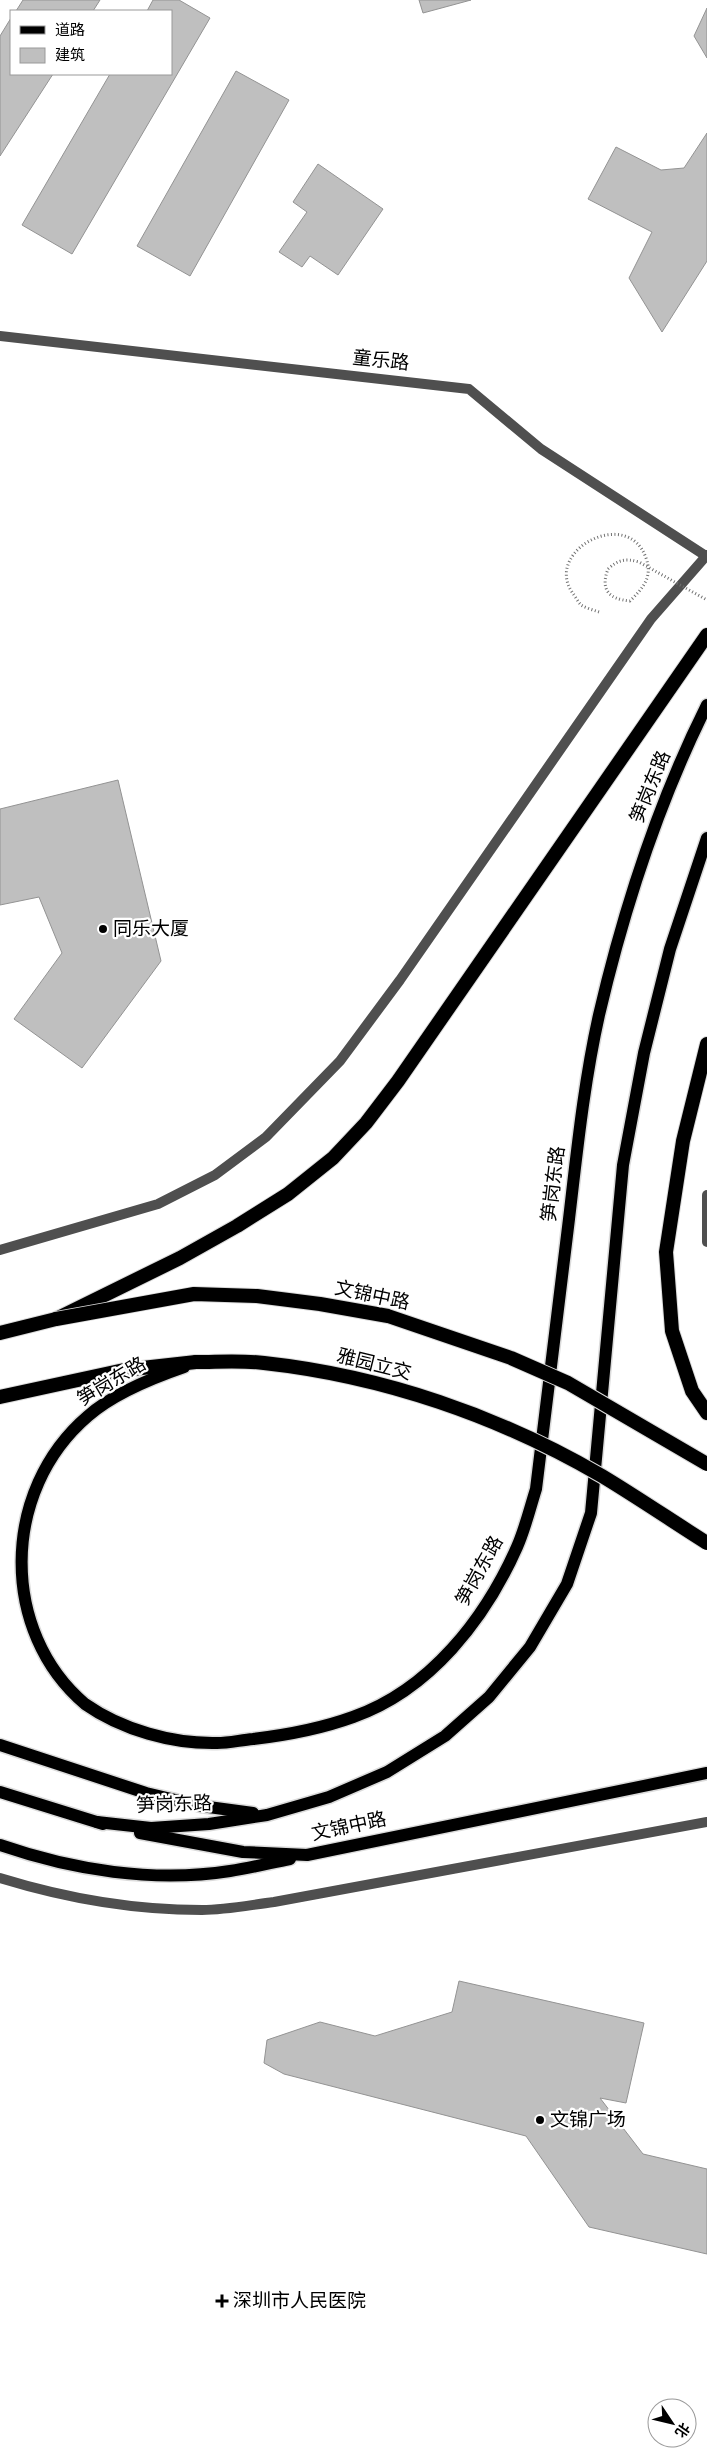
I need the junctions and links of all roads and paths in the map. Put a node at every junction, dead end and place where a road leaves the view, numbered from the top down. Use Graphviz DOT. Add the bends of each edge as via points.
graph roads {
  1 [pos="0,336"];
  2 [pos="706,556"];
  3 [pos="707,600"];
  4 [pos="599,612"];
  5 [pos="707,635"];
  6 [pos="707,705"];
  7 [pos="707,838"];
  8 [pos="707,1044"];
  9 [pos="707,1195"];
  10 [pos="707,1242"];
  11 [pos="0,1250"];
  12 [pos="56,1319"];
  13 [pos="0,1333"];
  14 [pos="196,1362"];
  15 [pos="0,1397"];
  16 [pos="707,1413"];
  17 [pos="707,1464"];
  18 [pos="707,1543"];
  19 [pos="0,1745"];
  20 [pos="707,1773"];
  21 [pos="0,1792"];
  22 [pos="267,1815"];
  23 [pos="97,1822"];
  24 [pos="707,1822"];
  25 [pos="0,1845"];
  26 [pos="307,1855"];
  27 [pos="0,1878"];
  1 -- 2 [label="street, 童乐路" via="469,389 542,449"];
  2 -- 11 [label="street" via="652,619 340,1061 266,1137 215,1175 158,1204"];
  3 -- 4 [label="path, bridge" via="656,572 647,567 639,562 629,560 617,562 608,569 604,580 608,592 616,600 630,601 647,581 650,569 648,562 646,556 639,545 629,538 598,535 585,542 566,571 570,588 581,605"];
  5 -- 12 [label="highway, bridge" via="398,1081 366,1123 333,1158 288,1194 180,1258"];
  6 -- 14 [label="main road, 笋岗东路" via="690,738 655,827 624,919 599,1016 583,1099 536,1488 518,1545 488,1604 451,1651 403,1692 355,1717 297,1734 216,1743 166,1739 123,1725 86,1704 57,1679 31,1642 17,1604 14,1561 22,1512 40,1472 65,1438 90,1414 149,1378"];
  7 -- 22 [label="main road, 笋岗东路" via="670,949 644,1053 623,1166 591,1513 567,1584 530,1646 489,1697 445,1736 387,1772 329,1797"];
  8 -- 16 [label="highway" via="683,1140 666,1252 672,1331 692,1390"];
  9 -- 10 [label="street"];
  12 -- 13 [label="highway, 文锦中路"];
  12 -- 17 [label="highway, 文锦中路, bridge" via="194,1294 257,1296 388,1316 511,1358 568,1383"];
  14 -- 15 [label="highway, 雅园立交" via="124,1370"];
  14 -- 18 [label="highway, 雅园立交, bridge" via="262,1362 369,1380 482,1417 601,1476"];
  19 -- 22 [label="main road" via="146,1793 201,1806"];
  20 -- 26 [label="main road, 文锦中路"];
  21 -- 23 [label="main road, 文锦中路"];
  22 -- 23 [label="main road, 笋岗东路" via="151,1828"];
  23 -- 26 [label="main road, 文锦中路" via="243,1852"];
  24 -- 27 [label="street" via="274,1902 203,1910 84,1898"];
  25 -- 26 [label="main road" via="69,1865 178,1875 229,1871"];
}
